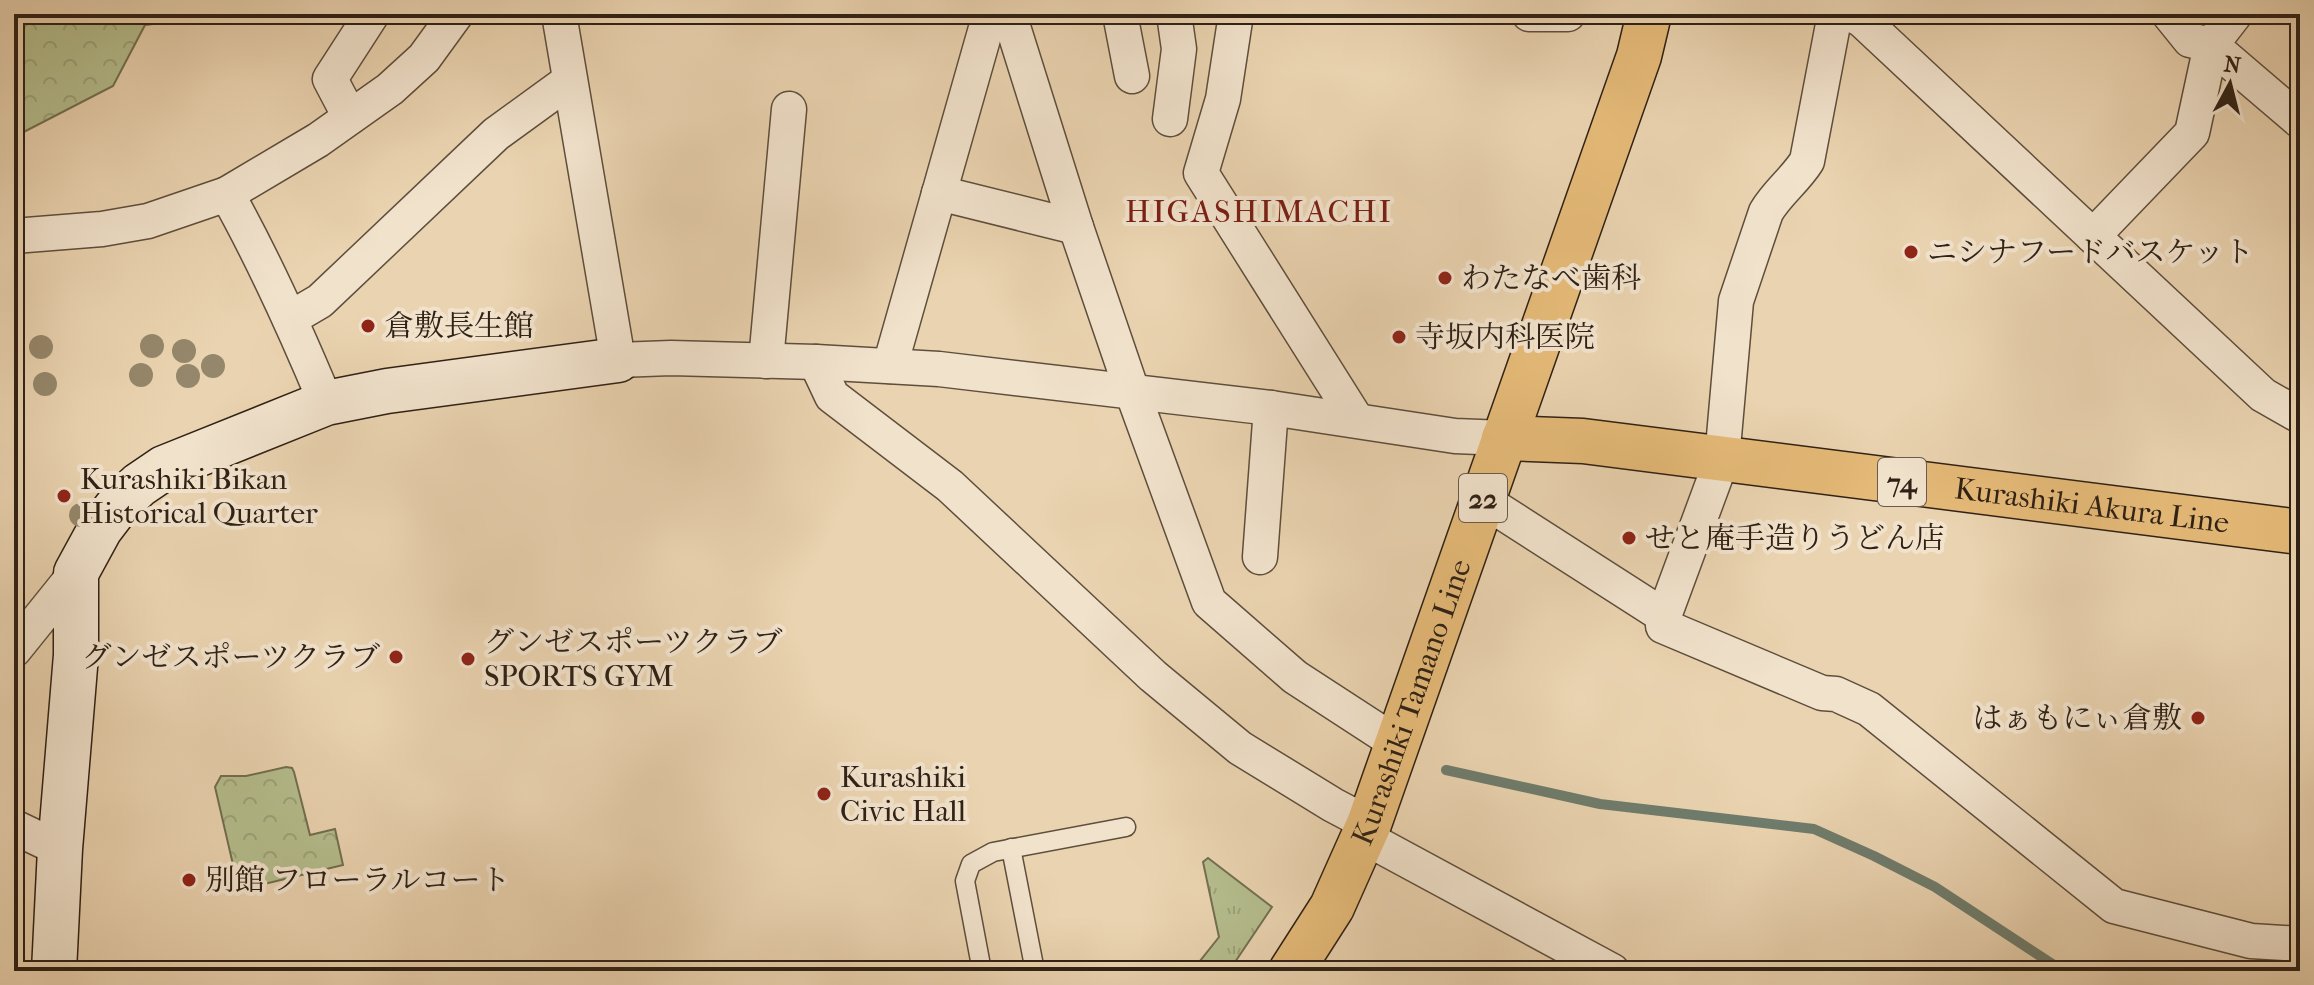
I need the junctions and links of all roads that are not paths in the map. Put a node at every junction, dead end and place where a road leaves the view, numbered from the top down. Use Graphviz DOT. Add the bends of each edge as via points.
graph roads {
  1 [pos="372,14"];
  2 [pos="456,14"];
  3 [pos="559,14"];
  4 [pos="990,14"];
  5 [pos="1009,14"];
  6 [pos="1120,14"];
  7 [pos="1174,14"];
  8 [pos="1236,14"];
  9 [pos="1529,14"];
  10 [pos="1568,14"];
  11 [pos="1649,14"];
  12 [pos="1835,14"];
  13 [pos="1851,14"];
  14 [pos="2169,14"];
  15 [pos="2235,14"];
  16 [pos="2211,45"];
  17 [pos="1132,76"];
  18 [pos="569,81"];
  19 [pos="789,109"];
  20 [pos="350,117"];
  21 [pos="1170,119"];
  22 [pos="2300,121"];
  23 [pos="939,193"];
  24 [pos="227,194"];
  25 [pos="1076,227"];
  26 [pos="14,236"];
  27 [pos="2093,236"];
  28 [pos="291,318"];
  29 [pos="618,360"];
  30 [pos="766,361"];
  31 [pos="816,362"];
  32 [pos="890,366"];
  33 [pos="1132,391"];
  34 [pos="326,403"];
  35 [pos="1271,408"];
  36 [pos="2300,416"];
  37 [pos="1356,419"];
  38 [pos="1504,438"];
  39 [pos="1722,459"];
  40 [pos="1483,500"];
  41 [pos="2300,532"];
  42 [pos="1260,557"];
  43 [pos="76,573"];
  44 [pos="1664,616"];
  45 [pos="14,650"];
  46 [pos="1398,744"];
  47 [pos="14,827"];
  48 [pos="1126,827"];
  49 [pos="1366,831"];
  50 [pos="1011,848"];
  51 [pos="60,849"];
  52 [pos="2300,944"];
  53 [pos="54,971"];
  54 [pos="982,971"];
  55 [pos="1035,971"];
  56 [pos="1291,971"];
  57 [pos="1612,971"];
  1 -- 20 [label="street" via="330,79"];
  2 -- 20 [label="street" via="424,58"];
  3 -- 18 [label="street"];
  4 -- 23 [label="street"];
  5 -- 25 [label="street"];
  6 -- 17 [label="street"];
  7 -- 21 [label="street" via="1179,49"];
  8 -- 37 [label="street" via="1223,99 1201,173"];
  9 -- 10 [label="street"];
  11 -- 38 [label="main road, Kurashiki Tamano Line / 22" via="1639,56"];
  12 -- 39 [label="street" via="1807,161 1766,212 1736,301"];
  13 -- 27 [label="street"];
  14 -- 16 [label="street" via="2190,40"];
  15 -- 16 [label="street"];
  16 -- 22 [label="street"];
  16 -- 27 [label="street" via="2192,133"];
  18 -- 28 [label="street" via="496,134 320,301"];
  18 -- 29 [label="street"];
  19 -- 30 [label="street"];
  20 -- 24 [label="street"];
  23 -- 25 [label="street"];
  23 -- 32 [label="street"];
  24 -- 26 [label="street" via="148,221"];
  24 -- 28 [label="street"];
  25 -- 33 [label="street"];
  27 -- 36 [label="street" via="2263,395"];
  28 -- 34 [label="street"];
  29 -- 30 [label="street"];
  29 -- 34 [label="street"];
  30 -- 31 [label="street"];
  31 -- 32 [label="street"];
  31 -- 49 [label="street" via="832,396 950,486 1153,676 1240,748"];
  32 -- 33 [label="street"];
  33 -- 35 [label="street"];
  33 -- 46 [label="street" via="1209,602 1295,677"];
  34 -- 43 [label="street" via="164,468 119,504"];
  35 -- 37 [label="street"];
  35 -- 42 [label="street"];
  37 -- 38 [label="street" via="1455,436"];
  38 -- 39 [label="main road, Kurashiki Akura Line / 74" via="1583,441"];
  38 -- 40 [label="main road, Kurashiki Tamano Line / 22"];
  39 -- 41 [label="main road, Kurashiki Akura Line / 74"];
  39 -- 44 [label="street"];
  40 -- 44 [label="street"];
  40 -- 46 [label="main road, Kurashiki Tamano Line / 22"];
  43 -- 45 [label="street"];
  43 -- 51 [label="street" via="76,655"];
  44 -- 52 [label="street" via="1663,626 1869,709 2114,906 2251,941"];
  46 -- 49 [label="main road, Kurashiki Tamano Line / 22"];
  47 -- 51 [label="street"];
  48 -- 50 [label="lane"];
  49 -- 56 [label="main road, Kurashiki Tamano Line / 22" via="1332,907"];
  49 -- 57 [label="street"];
  50 -- 54 [label="lane" via="971,864 965,881"];
  50 -- 55 [label="lane"];
  51 -- 53 [label="street"];
}
